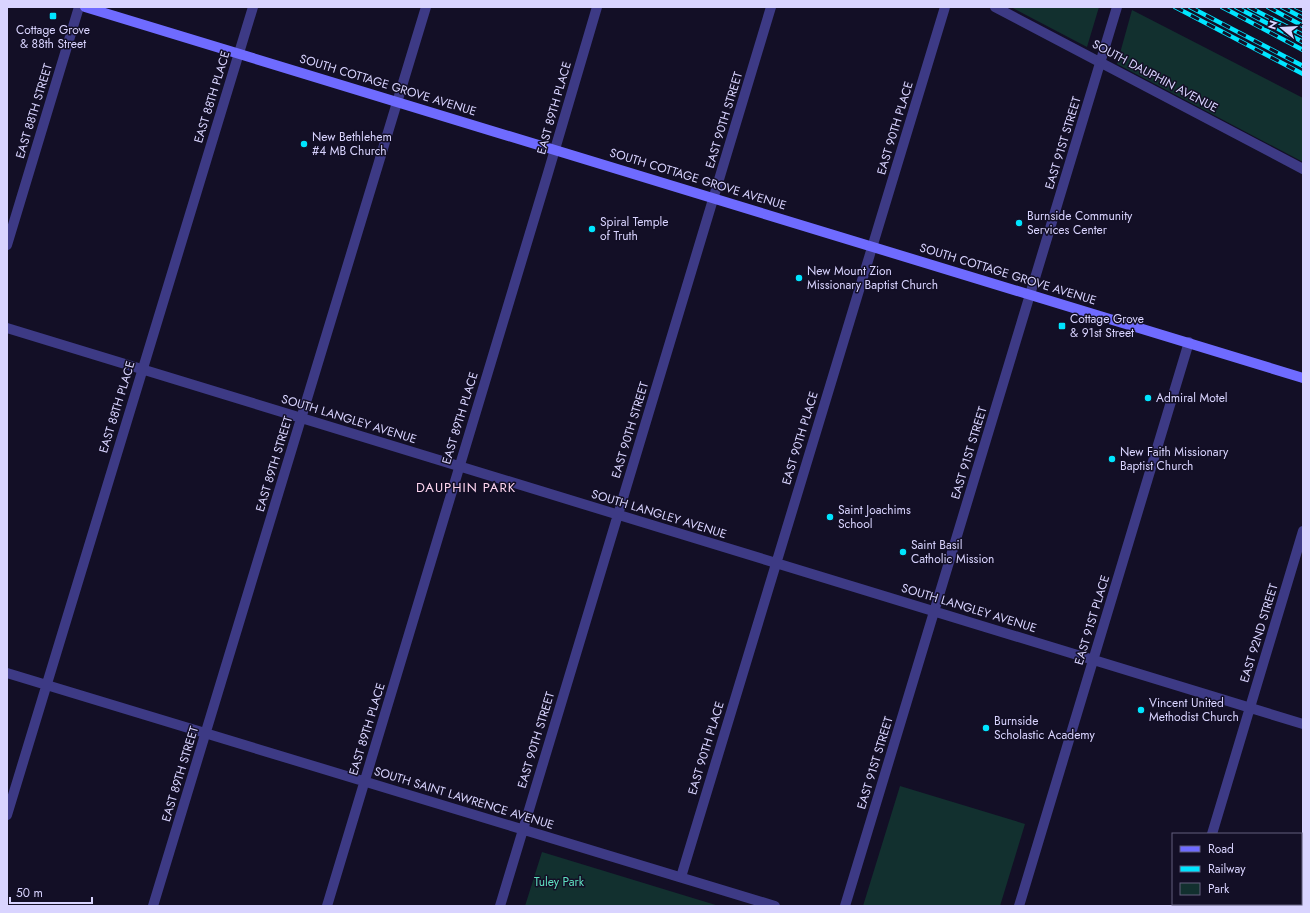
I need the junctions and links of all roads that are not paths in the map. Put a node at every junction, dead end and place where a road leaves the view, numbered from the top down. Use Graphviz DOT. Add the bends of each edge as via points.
graph roads {
  1 [pos="79,7"];
  2 [pos="85,7"];
  3 [pos="253,7"];
  4 [pos="426,7"];
  5 [pos="597,7"];
  6 [pos="771,7"];
  7 [pos="945,7"];
  8 [pos="995,7"];
  9 [pos="1117,7"];
  10 [pos="239,54"];
  11 [pos="1101,62"];
  12 [pos="397,101"];
  13 [pos="555,150"];
  14 [pos="1303,169"];
  15 [pos="714,198"];
  16 [pos="7,245"];
  17 [pos="873,246"];
  18 [pos="1030,295"];
  19 [pos="7,328"];
  20 [pos="1189,342"];
  21 [pos="142,370"];
  22 [pos="1303,378"];
  23 [pos="301,418"];
  24 [pos="459,466"];
  25 [pos="618,515"];
  26 [pos="1303,531"];
  27 [pos="775,563"];
  28 [pos="935,612"];
  29 [pos="1093,660"];
  30 [pos="7,673"];
  31 [pos="46,685"];
  32 [pos="1250,708"];
  33 [pos="1303,724"];
  34 [pos="206,734"];
  35 [pos="365,782"];
  36 [pos="7,815"];
  37 [pos="523,830"];
  38 [pos="1212,833"];
  39 [pos="681,877"];
  40 [pos="154,906"];
  41 [pos="327,906"];
  42 [pos="500,906"];
  43 [pos="775,906"];
  44 [pos="845,906"];
  45 [pos="1019,906"];
  1 -- 16 [label="street, EAST 88TH STREET"];
  2 -- 10 [label="main road, SOUTH COTTAGE GROVE AVENUE"];
  3 -- 10 [label="street, EAST 88TH PLACE"];
  4 -- 12 [label="street, EAST 89TH STREET"];
  5 -- 13 [label="street, EAST 89TH PLACE"];
  6 -- 15 [label="street, EAST 90TH STREET"];
  7 -- 17 [label="street, EAST 90TH PLACE"];
  8 -- 11 [label="street, SOUTH DAUPHIN AVENUE"];
  9 -- 11 [label="street, EAST 91ST STREET"];
  10 -- 12 [label="main road, SOUTH COTTAGE GROVE AVENUE"];
  10 -- 21 [label="street, EAST 88TH PLACE"];
  11 -- 14 [label="street, SOUTH DAUPHIN AVENUE"];
  11 -- 18 [label="street, EAST 91ST STREET"];
  12 -- 13 [label="main road, SOUTH COTTAGE GROVE AVENUE"];
  12 -- 23 [label="street, EAST 89TH STREET"];
  13 -- 15 [label="main road, SOUTH COTTAGE GROVE AVENUE"];
  13 -- 24 [label="street, EAST 89TH PLACE"];
  15 -- 17 [label="main road, SOUTH COTTAGE GROVE AVENUE"];
  15 -- 25 [label="street, EAST 90TH STREET"];
  17 -- 18 [label="main road, SOUTH COTTAGE GROVE AVENUE"];
  17 -- 27 [label="street, EAST 90TH PLACE"];
  18 -- 20 [label="main road, SOUTH COTTAGE GROVE AVENUE"];
  18 -- 28 [label="street, EAST 91ST STREET"];
  19 -- 21 [label="street, SOUTH LANGLEY AVENUE"];
  20 -- 22 [label="main road, SOUTH COTTAGE GROVE AVENUE"];
  20 -- 29 [label="street, EAST 91ST PLACE"];
  21 -- 23 [label="street, SOUTH LANGLEY AVENUE"];
  21 -- 31 [label="street, EAST 88TH PLACE"];
  23 -- 24 [label="street, SOUTH LANGLEY AVENUE"];
  23 -- 34 [label="street, EAST 89TH STREET"];
  24 -- 25 [label="street, SOUTH LANGLEY AVENUE"];
  24 -- 35 [label="street, EAST 89TH PLACE"];
  25 -- 27 [label="street, SOUTH LANGLEY AVENUE"];
  25 -- 37 [label="street, EAST 90TH STREET"];
  26 -- 32 [label="street, EAST 92ND STREET"];
  27 -- 28 [label="street, SOUTH LANGLEY AVENUE"];
  27 -- 39 [label="street, EAST 90TH PLACE"];
  28 -- 29 [label="street, SOUTH LANGLEY AVENUE"];
  28 -- 44 [label="street, EAST 91ST STREET"];
  29 -- 32 [label="street, SOUTH LANGLEY AVENUE"];
  29 -- 45 [label="street, EAST 91ST PLACE"];
  30 -- 31 [label="street, SOUTH SAINT LAWRENCE AVENUE"];
  31 -- 34 [label="street, SOUTH SAINT LAWRENCE AVENUE"];
  31 -- 36 [label="street, EAST 88TH PLACE"];
  32 -- 33 [label="street, SOUTH LANGLEY AVENUE"];
  32 -- 38 [label="street, EAST 92ND STREET"];
  34 -- 35 [label="street, SOUTH SAINT LAWRENCE AVENUE"];
  34 -- 40 [label="street, EAST 89TH STREET"];
  35 -- 37 [label="street, SOUTH SAINT LAWRENCE AVENUE"];
  35 -- 41 [label="street, EAST 89TH PLACE"];
  37 -- 39 [label="street, SOUTH SAINT LAWRENCE AVENUE"];
  37 -- 42 [label="street, EAST 90TH STREET"];
  39 -- 43 [label="street, SOUTH SAINT LAWRENCE AVENUE"];
}
